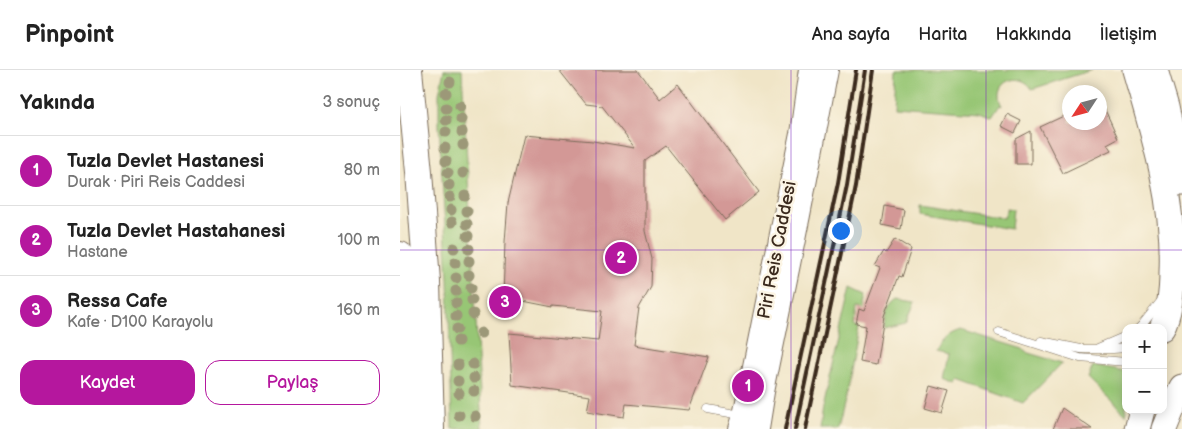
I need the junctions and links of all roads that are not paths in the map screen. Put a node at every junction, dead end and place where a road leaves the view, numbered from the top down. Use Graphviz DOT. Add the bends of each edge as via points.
graph roads {
  1 [pos="409,70"];
  2 [pos="809,70"];
  3 [pos="828,70"];
  4 [pos="1135,70"];
  5 [pos="1155,70"];
  6 [pos="1182,183"];
  7 [pos="400,255"];
  8 [pos="1172,285"];
  9 [pos="1142,324"];
  10 [pos="1163,324"];
  11 [pos="1167,331"];
  12 [pos="1182,331"];
  13 [pos="1122,338"];
  14 [pos="1095,349"];
  15 [pos="1122,349"];
  16 [pos="1122,362"];
  17 [pos="1167,378"];
  18 [pos="1182,378"];
  19 [pos="1182,387"];
  20 [pos="708,409"];
  21 [pos="1141,414"];
  22 [pos="747,425"];
  23 [pos="406,429"];
  24 [pos="431,429"];
  25 [pos="1137,429"];
  26 [pos="1164,429"];
  1 -- 24 [label="highway" via="427,282"];
  2 -- 22 [label="street, Piri Reis Caddesi"];
  3 -- 22 [label="street, Piri Reis Caddesi" via="764,392"];
  4 -- 8 [label="main road" via="1152,126 1170,216"];
  5 -- 6 [label="main road"];
  7 -- 23 [label="highway" via="406,356"];
  8 -- 9 [label="lane"];
  8 -- 10 [label="main road"];
  11 -- 12 [label="main road"];
  13 -- 14 [label="lane"];
  14 -- 15 [label="lane"];
  14 -- 16 [label="lane" via="999,332 1080,358"];
  17 -- 18 [label="main road"];
  19 -- 26 [label="main road"];
  20 -- 22 [label="lane"];
  21 -- 25 [label="main road"];
}
